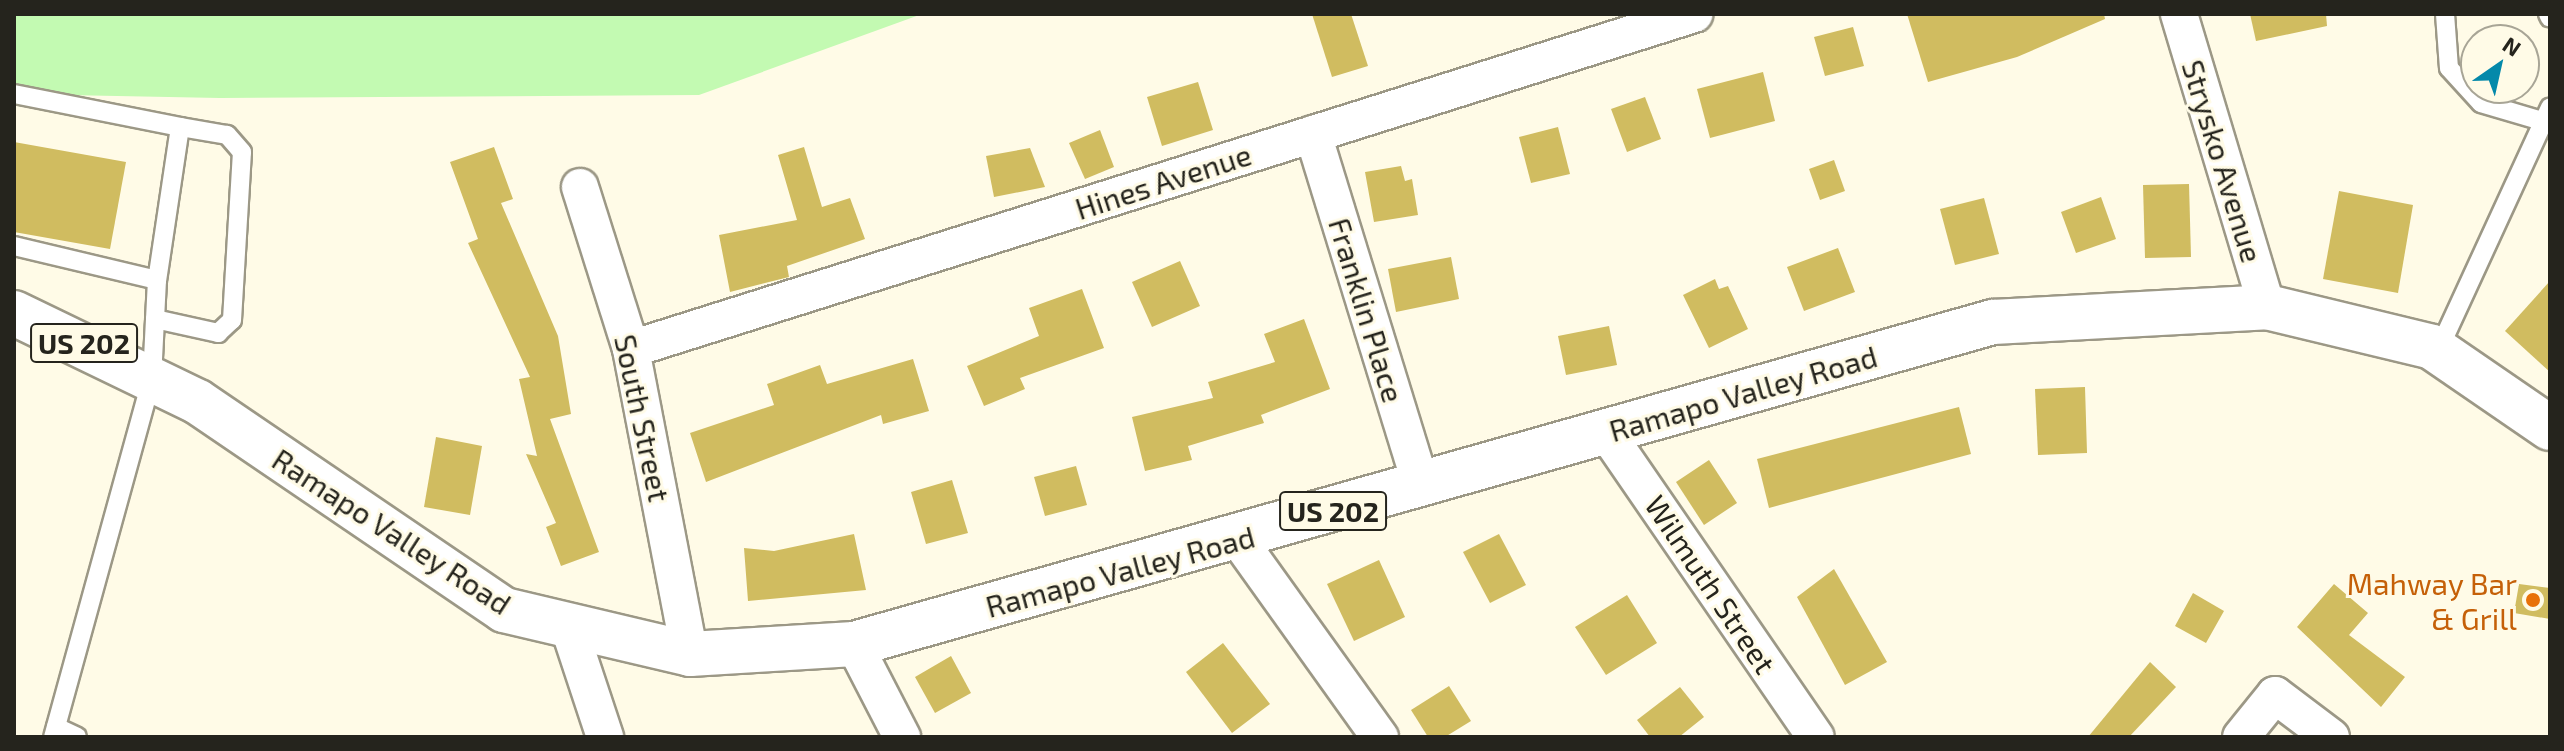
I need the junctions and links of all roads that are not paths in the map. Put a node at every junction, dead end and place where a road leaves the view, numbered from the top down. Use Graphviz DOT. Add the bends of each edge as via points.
graph roads {
  1 [pos="1694,14"];
  2 [pos="2179,14"];
  3 [pos="2445,14"];
  4 [pos="14,94"];
  5 [pos="2546,114"];
  6 [pos="180,127"];
  7 [pos="1313,134"];
  8 [pos="580,187"];
  9 [pos="14,246"];
  10 [pos="157,280"];
  11 [pos="2267,307"];
  12 [pos="14,313"];
  13 [pos="155,319"];
  14 [pos="631,349"];
  15 [pos="2438,351"];
  16 [pos="152,378"];
  17 [pos="2550,428"];
  18 [pos="1606,432"];
  19 [pos="1421,485"];
  20 [pos="1238,539"];
  21 [pos="569,628"];
  22 [pos="854,644"];
  23 [pos="690,654"];
  24 [pos="54,732"];
  25 [pos="77,737"];
  26 [pos="605,737"];
  27 [pos="902,737"];
  28 [pos="1380,737"];
  29 [pos="1816,737"];
  30 [pos="2241,737"];
  31 [pos="2331,737"];
  1 -- 7 [label="street, Hines Avenue"];
  2 -- 11 [label="street, Strysko Avenue"];
  3 -- 5 [label="lane" via="2449,68 2481,103"];
  4 -- 6 [label="lane"];
  5 -- 15 [label="lane"];
  6 -- 10 [label="lane"];
  6 -- 13 [label="lane" via="227,135 242,152 232,320 218,333"];
  7 -- 14 [label="street, Hines Avenue"];
  7 -- 19 [label="street, Franklin Place"];
  8 -- 14 [label="street, South Street"];
  9 -- 10 [label="lane"];
  10 -- 13 [label="lane"];
  11 -- 15 [label="main road, Ramapo Valley Road / US 202"];
  11 -- 18 [label="main road, Ramapo Valley Road / US 202" via="1993,322"];
  12 -- 16 [label="main road, Ramapo Valley Road / US 202"];
  13 -- 16 [label="lane"];
  14 -- 23 [label="street, South Street"];
  15 -- 17 [label="main road, Ramapo Valley Road / US 202"];
  16 -- 21 [label="main road, Ramapo Valley Road / US 202" via="198,402 504,610"];
  16 -- 24 [label="lane"];
  18 -- 19 [label="main road, Ramapo Valley Road / US 202"];
  18 -- 29 [label="street, Wilmuth Street"];
  19 -- 20 [label="main road, Ramapo Valley Road / US 202"];
  20 -- 22 [label="main road, Ramapo Valley Road / US 202"];
  20 -- 28 [label="street"];
  21 -- 23 [label="main road, Ramapo Valley Road / US 202"];
  21 -- 26 [label="street"];
  22 -- 23 [label="main road, Ramapo Valley Road / US 202"];
  22 -- 27 [label="street"];
  24 -- 25 [label="lane"];
  30 -- 31 [label="street" via="2275,695"];
}
